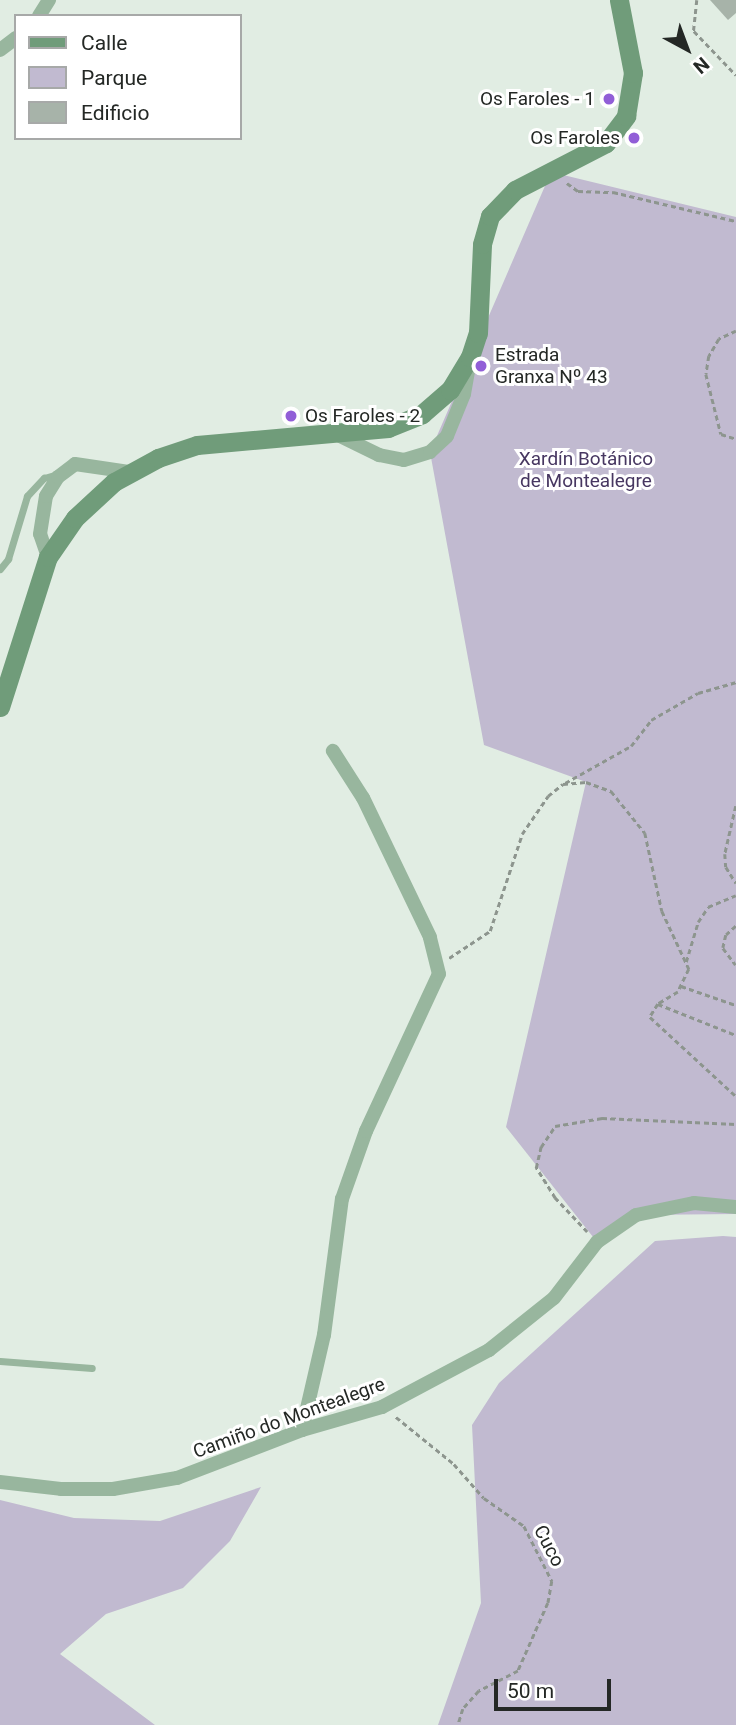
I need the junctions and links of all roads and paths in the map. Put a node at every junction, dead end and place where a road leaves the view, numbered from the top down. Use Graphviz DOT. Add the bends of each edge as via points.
graph roads {
  1 [pos="619,0"];
  2 [pos="697,0"];
  3 [pos="736,75"];
  4 [pos="551,172"];
  5 [pos="736,221"];
  6 [pos="736,331"];
  7 [pos="470,357"];
  8 [pos="338,435"];
  9 [pos="736,439"];
  10 [pos="131,472"];
  11 [pos="62,473"];
  12 [pos="48,557"];
  13 [pos="0,569"];
  14 [pos="736,682"];
  15 [pos="0,707"];
  16 [pos="333,751"];
  17 [pos="563,784"];
  18 [pos="736,806"];
  19 [pos="736,883"];
  20 [pos="736,895"];
  21 [pos="736,926"];
  22 [pos="686,964"];
  23 [pos="736,965"];
  24 [pos="437,966"];
  25 [pos="681,986"];
  26 [pos="658,1004"];
  27 [pos="736,1005"];
  28 [pos="736,1035"];
  29 [pos="736,1096"];
  30 [pos="736,1125"];
  31 [pos="736,1208"];
  32 [pos="597,1242"];
  33 [pos="0,1361"];
  34 [pos="92,1368"];
  35 [pos="382,1407"];
  36 [pos="302,1430"];
  37 [pos="0,1482"];
  38 [pos="458,1725"];
  1 -- 4 [label="main road" via="633,73 626,116 606,143"];
  2 -- 3 [label="path" via="694,31"];
  4 -- 5 [label="path" via="578,191 644,198"];
  4 -- 7 [label="main road" via="515,190 490,216 482,244 481,317"];
  6 -- 9 [label="path" via="719,340 709,356 706,374 721,434"];
  7 -- 8 [label="main road" via="450,390 422,414 388,428"];
  7 -- 8 [label="street" via="464,394 447,436 430,452 404,460 379,455"];
  8 -- 10 [label="main road" via="212,442 178,450"];
  10 -- 11 [label="street" via="75,464"];
  10 -- 12 [label="main road" via="88,503"];
  11 -- 12 [label="street" via="46,496 40,534"];
  11 -- 13 [label="lane" via="44,478 27,496 8,559"];
  12 -- 15 [label="main road"];
  14 -- 17 [label="path" via="698,693 651,720 631,746"];
  16 -- 24 [label="street" via="363,798 430,937"];
  17 -- 22 [label="path" via="586,782 611,791 630,811 645,833 662,911"];
  17 -- 24 [label="path" via="548,796 522,834 490,931"];
  18 -- 19 [label="path" via="725,854 726,867"];
  20 -- 22 [label="path" via="708,907 698,922"];
  21 -- 23 [label="path" via="726,935 723,948"];
  22 -- 25 [label="path" via="689,970"];
  24 -- 36 [label="street" via="439,974 377,1106 342,1199 324,1335"];
  25 -- 26 [label="path"];
  25 -- 27 [label="path"];
  26 -- 28 [label="path"];
  26 -- 29 [label="path" via="650,1017"];
  30 -- 32 [label="path" via="602,1118 555,1126 541,1147 536,1168 555,1198"];
  31 -- 32 [label="street, Camiño do Montealegre" via="694,1203 636,1215"];
  32 -- 35 [label="street, Camiño do Montealegre" via="554,1298 489,1350"];
  33 -- 34 [label="lane"];
  35 -- 36 [label="street, Camiño do Montealegre"];
  35 -- 38 [label="path, Cuco" via="454,1464 484,1498 524,1526 552,1581 548,1603 518,1671 479,1691 463,1709"];
  36 -- 37 [label="street, Camiño do Montealegre" via="177,1478 113,1489"];
}
